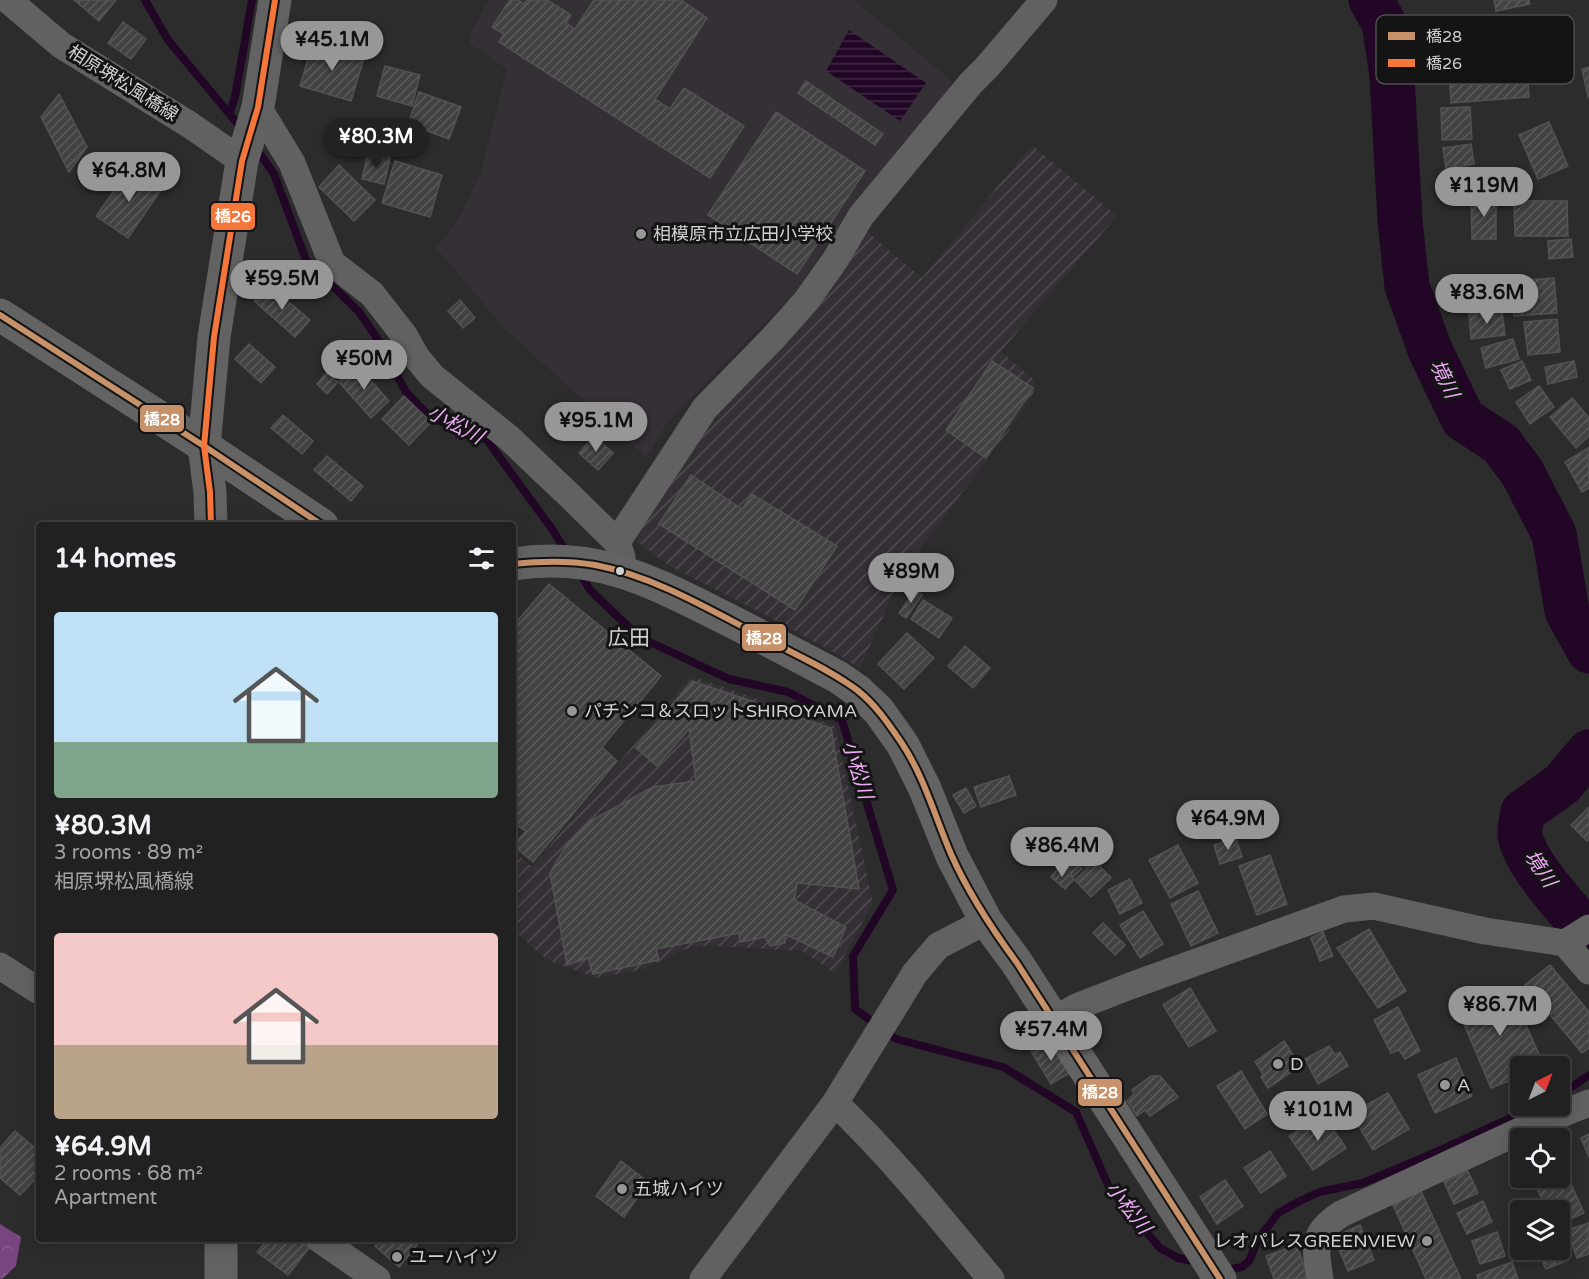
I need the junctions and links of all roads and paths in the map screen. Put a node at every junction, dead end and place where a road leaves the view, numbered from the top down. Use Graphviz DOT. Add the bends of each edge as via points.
graph roads {
  1 [pos="8,0"];
  2 [pos="275,0"];
  3 [pos="1044,0"];
  4 [pos="256,112"];
  5 [pos="243,156"];
  6 [pos="0,315"];
  7 [pos="204,446"];
  8 [pos="211,522"];
  9 [pos="318,522"];
  10 [pos="620,561"];
  11 [pos="516,564"];
  12 [pos="986,921"];
  13 [pos="1576,936"];
  14 [pos="0,966"];
  15 [pos="1589,971"];
  16 [pos="36,989"];
  17 [pos="1054,1020"];
  18 [pos="835,1103"];
  19 [pos="1589,1103"];
  20 [pos="220,1242"];
  21 [pos="323,1242"];
  22 [pos="1212,1267"];
  23 [pos="221,1279"];
  24 [pos="377,1279"];
  25 [pos="703,1279"];
  26 [pos="991,1279"];
  27 [pos="1320,1279"];
  1 -- 5 [label="street, 相原堺松風橋線" via="61,45"];
  2 -- 4 [label="main road"];
  3 -- 10 [label="street" via="861,216 806,301 705,408"];
  4 -- 5 [label="main road"];
  4 -- 10 [label="street" via="291,163 332,263 372,294 432,376 509,438"];
  5 -- 7 [label="main road" via="214,336"];
  6 -- 7 [label="street"];
  7 -- 8 [label="main road"];
  7 -- 9 [label="street"];
  10 -- 11 [label="street" via="554,559"];
  10 -- 12 [label="street" via="837,677 879,711 903,745 952,856"];
  12 -- 17 [label="street"];
  12 -- 18 [label="street" via="938,946 915,973"];
  13 -- 15 [label="street"];
  13 -- 17 [label="street" via="1485,931 1374,906 1344,909 1130,986"];
  14 -- 16 [label="street"];
  17 -- 22 [label="street"];
  18 -- 25 [label="street"];
  18 -- 26 [label="street" via="895,1165"];
  19 -- 27 [label="street" via="1341,1214 1329,1222 1316,1245"];
  20 -- 23 [label="main road"];
  21 -- 24 [label="street"];
}
